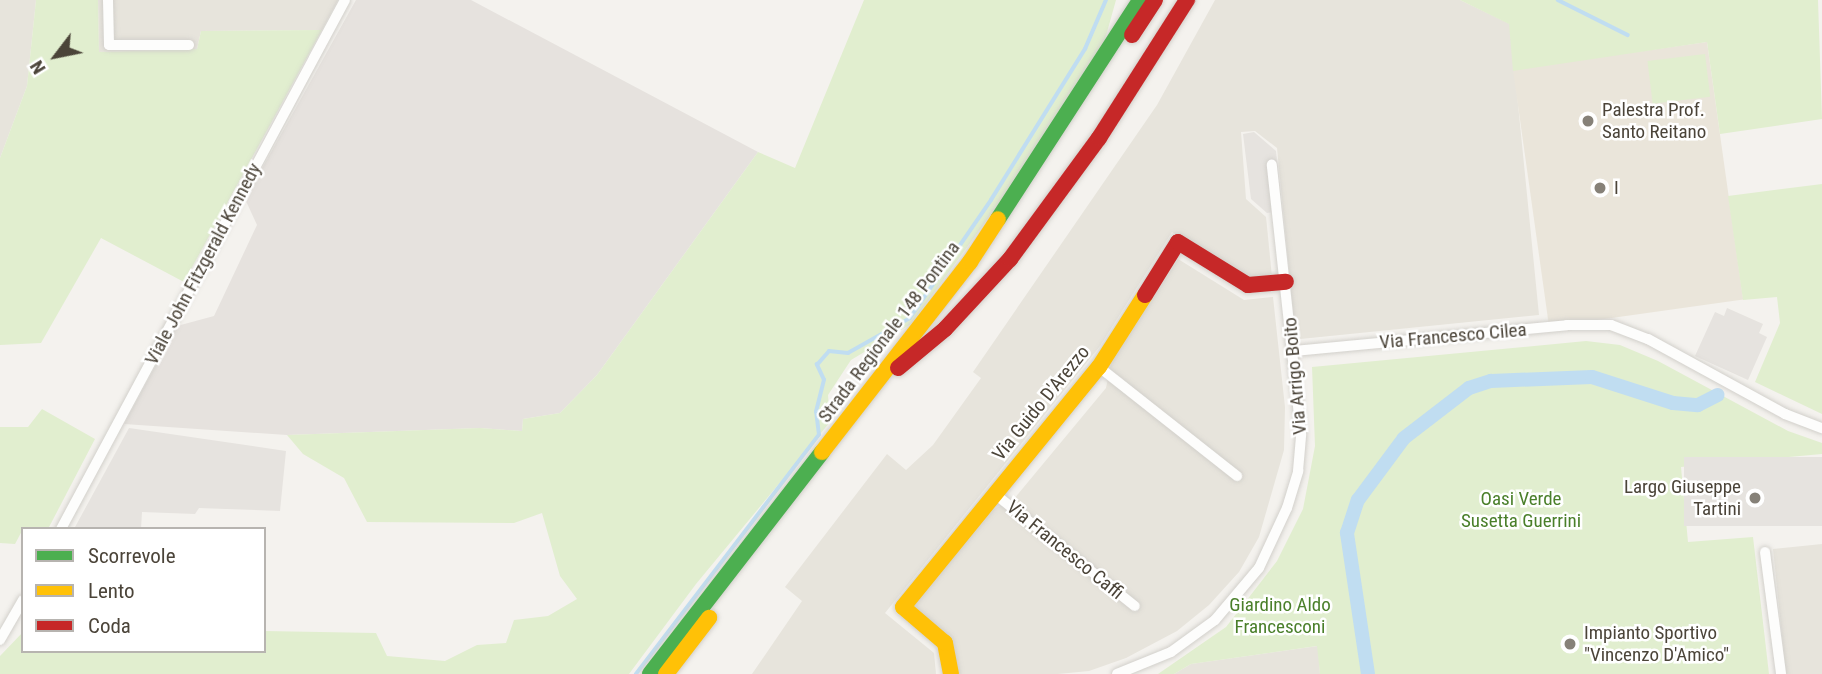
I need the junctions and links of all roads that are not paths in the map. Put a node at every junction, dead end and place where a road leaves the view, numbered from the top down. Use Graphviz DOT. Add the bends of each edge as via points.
graph roads {
  1 [pos="108,0"];
  2 [pos="345,0"];
  3 [pos="1138,0"];
  4 [pos="1155,0"];
  5 [pos="1187,0"];
  6 [pos="189,45"];
  7 [pos="1272,164"];
  8 [pos="1286,282"];
  9 [pos="1294,351"];
  10 [pos="1099,367"];
  11 [pos="898,368"];
  12 [pos="1822,428"];
  13 [pos="1237,476"];
  14 [pos="995,494"];
  15 [pos="62,527"];
  16 [pos="1765,552"];
  17 [pos="21,603"];
  18 [pos="1135,606"];
  19 [pos="0,640"];
  20 [pos="650,674"];
  21 [pos="666,674"];
  22 [pos="951,674"];
  23 [pos="1117,674"];
  24 [pos="1781,674"];
  1 -- 6 [label="street" via="109,45"];
  2 -- 15 [label="street, Viale John Fitzgerald Kennedy"];
  3 -- 20 [label="main road, Strada Regionale 148 Pontina" via="970,262"];
  4 -- 11 [label="main road, Strada Regionale 148 Pontina" via="1052,163"];
  5 -- 11 [label="main road" via="1099,138 1010,259 945,329"];
  7 -- 8 [label="street, Via Arrigo Boito"];
  8 -- 9 [label="street, Via Arrigo Boito"];
  8 -- 10 [label="main road, Via Guido D'Arezzo" via="1248,285 1178,242"];
  9 -- 12 [label="street, Via Francesco Cilea" via="1567,325 1611,326 1648,339 1732,386"];
  9 -- 23 [label="street, Via Arrigo Boito" via="1301,434 1298,471 1276,538 1259,568 1215,620 1171,652"];
  10 -- 13 [label="street"];
  10 -- 14 [label="main road, Via Guido D'Arezzo"];
  11 -- 21 [label="main road, Strada Regionale 148 Pontina"];
  14 -- 18 [label="street, Via Francesco Caffi"];
  14 -- 22 [label="main road, Via Guido D'Arezzo" via="903,607 945,643"];
  16 -- 24 [label="street"];
  17 -- 19 [label="street"];
}
